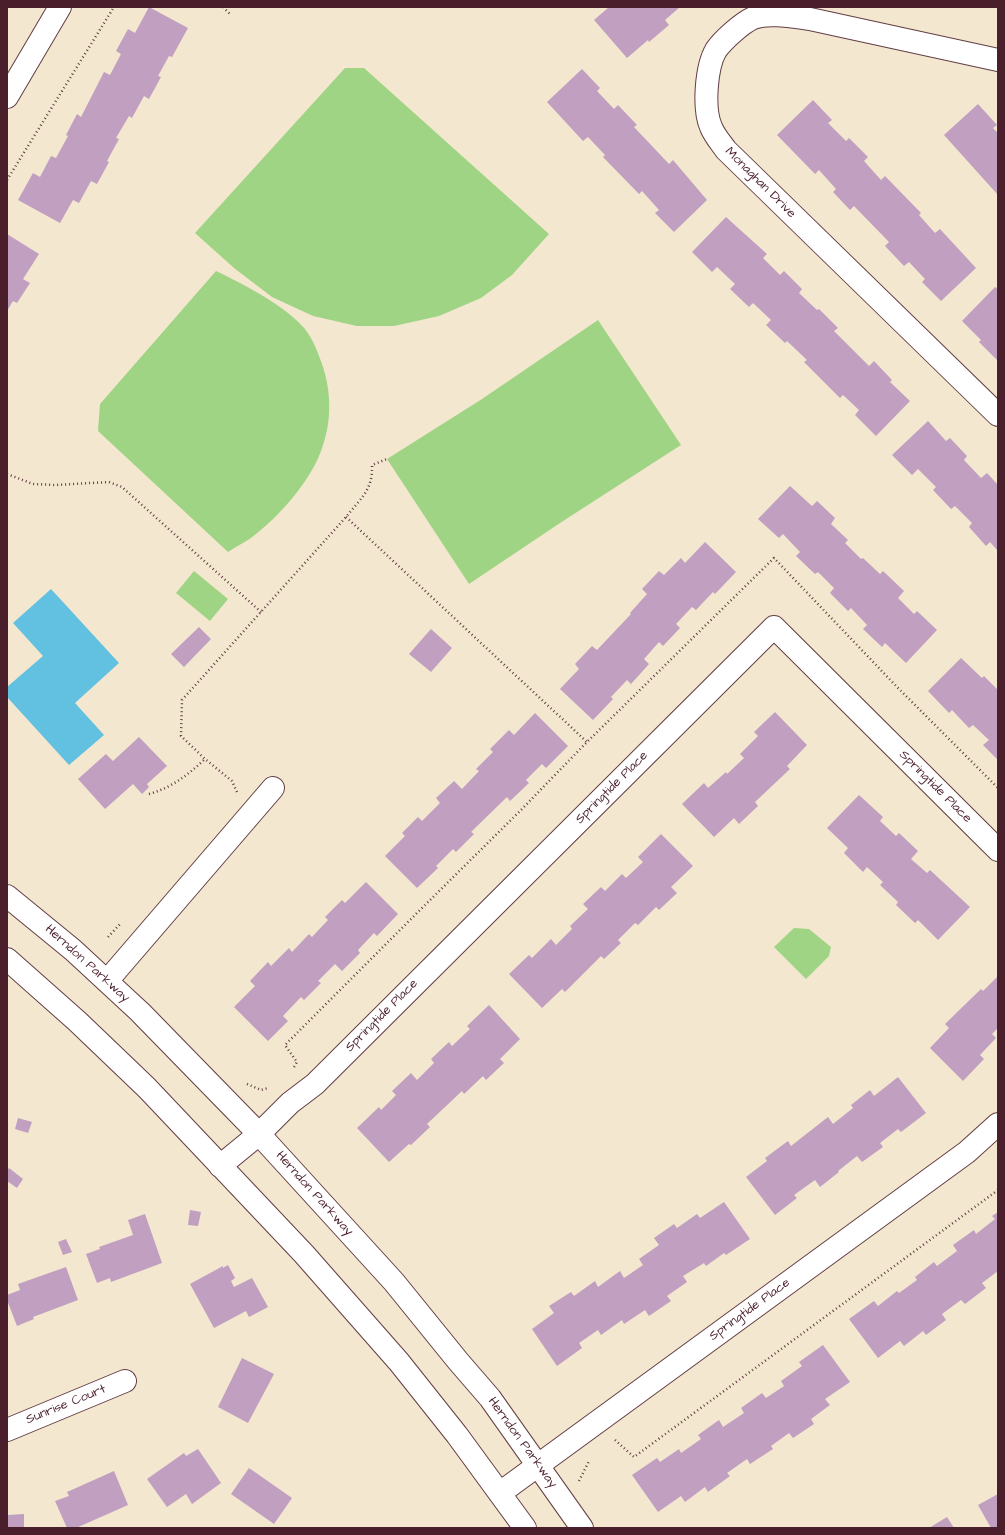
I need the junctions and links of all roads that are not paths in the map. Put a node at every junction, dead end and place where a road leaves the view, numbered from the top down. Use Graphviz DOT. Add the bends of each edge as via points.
graph roads {
  1 [pos="60,7"];
  2 [pos="998,60"];
  3 [pos="7,97"];
  4 [pos="998,415"];
  5 [pos="273,788"];
  6 [pos="998,850"];
  7 [pos="7,896"];
  8 [pos="7,959"];
  9 [pos="107,981"];
  10 [pos="998,1124"];
  11 [pos="259,1134"];
  12 [pos="220,1166"];
  13 [pos="125,1381"];
  14 [pos="7,1430"];
  15 [pos="538,1465"];
  16 [pos="500,1493"];
  17 [pos="525,1528"];
  18 [pos="582,1528"];
  1 -- 3 [label="street"];
  2 -- 4 [label="street, Monaghan Drive" via="810,19 780,15 753,18 734,31 716,50 708,73 706,100 711,127 726,150"];
  5 -- 9 [label="street"];
  6 -- 11 [label="street, Springtide Place" via="774,627 315,1084 290,1103"];
  7 -- 9 [label="street, Herndon Parkway"];
  8 -- 12 [label="street" via="110,1052"];
  9 -- 11 [label="street, Herndon Parkway"];
  10 -- 15 [label="street, Springtide Place" via="967,1152"];
  11 -- 12 [label="street, Springtide Place"];
  11 -- 15 [label="street, Herndon Parkway" via="394,1282 490,1398"];
  12 -- 16 [label="street" via="368,1326 457,1435"];
  13 -- 14 [label="street, Sunrise Court"];
  15 -- 16 [label="street, Springtide Place"];
  15 -- 18 [label="street, Herndon Parkway"];
  16 -- 17 [label="street"];
}
